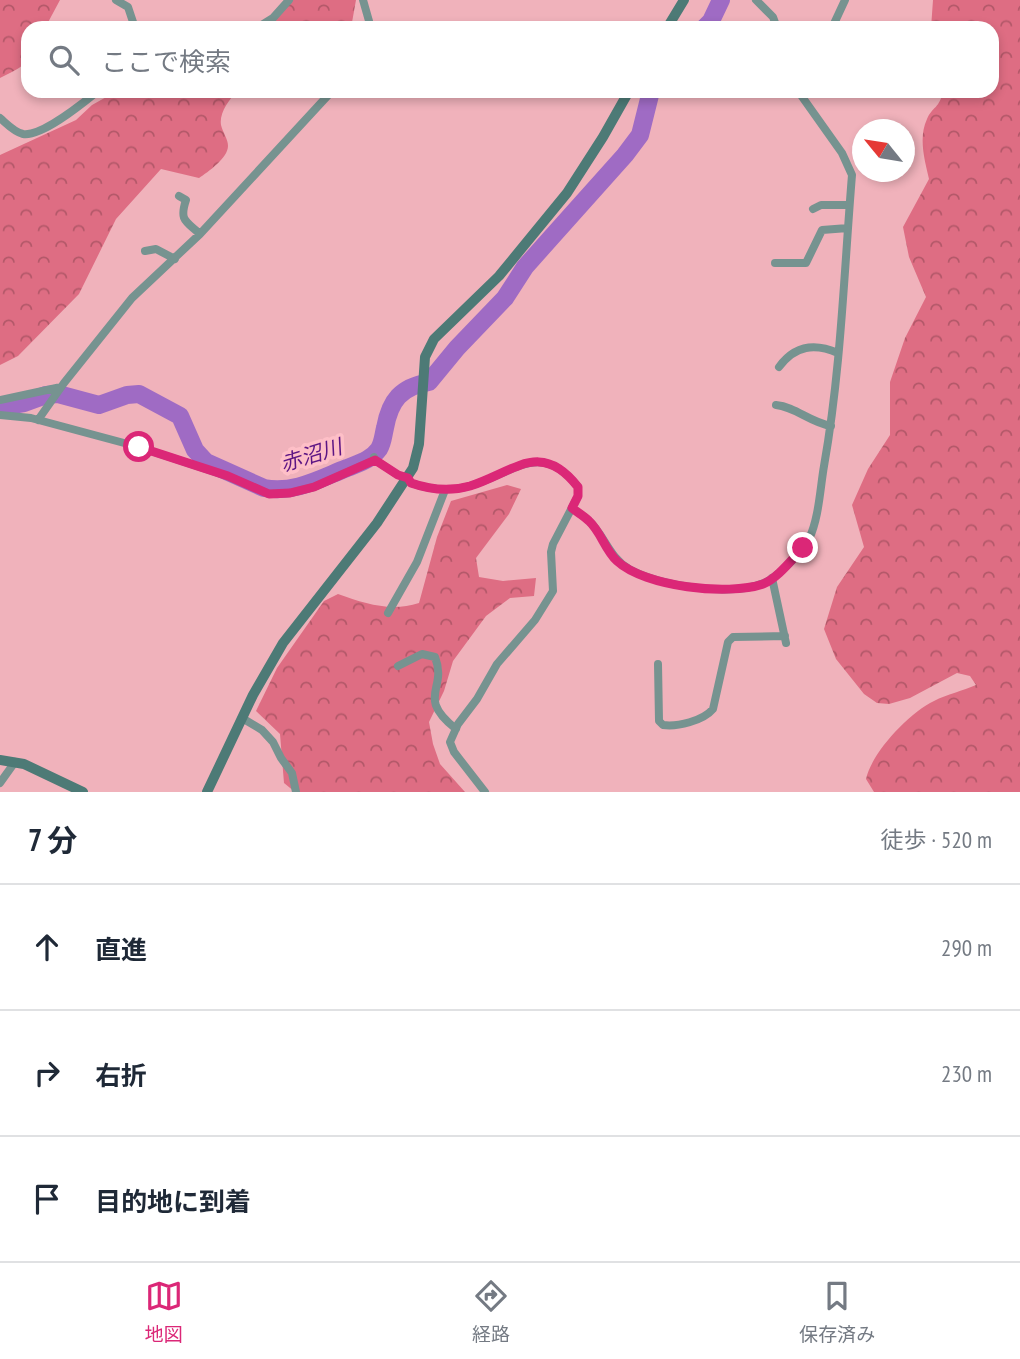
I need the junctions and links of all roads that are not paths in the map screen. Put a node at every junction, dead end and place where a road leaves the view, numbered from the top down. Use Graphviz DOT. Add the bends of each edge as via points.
graph roads {
  1 [pos="116,0"];
  2 [pos="289,0"];
  3 [pos="363,0"];
  4 [pos="684,0"];
  5 [pos="756,0"];
  6 [pos="845,0"];
  7 [pos="133,21"];
  8 [pos="268,21"];
  9 [pos="369,21"];
  10 [pos="671,21"];
  11 [pos="774,21"];
  12 [pos="835,21"];
  13 [pos="89,98"];
  14 [pos="326,98"];
  15 [pos="625,98"];
  16 [pos="803,98"];
  17 [pos="0,118"];
  18 [pos="179,195"];
  19 [pos="849,205"];
  20 [pos="813,209"];
  21 [pos="848,228"];
  22 [pos="200,234"];
  23 [pos="145,251"];
  24 [pos="175,259"];
  25 [pos="775,263"];
  26 [pos="838,353"];
  27 [pos="779,366"];
  28 [pos="59,390"];
  29 [pos="1,400"];
  30 [pos="776,405"];
  31 [pos="1,415"];
  32 [pos="38,420"];
  33 [pos="831,426"];
  34 [pos="408,478"];
  35 [pos="445,490"];
  36 [pos="572,508"];
  37 [pos="772,578"];
  38 [pos="388,613"];
  39 [pos="658,664"];
  40 [pos="398,666"];
  41 [pos="242,718"];
  42 [pos="456,729"];
  43 [pos="0,760"];
  44 [pos="15,762"];
  45 [pos="0,783"];
  46 [pos="69,789"];
  47 [pos="83,792"];
  48 [pos="207,792"];
  49 [pos="296,792"];
  50 [pos="485,792"];
  1 -- 7 [label="street" via="128,7"];
  2 -- 8 [label="street"];
  3 -- 9 [label="street"];
  4 -- 10 [label="street"];
  5 -- 11 [label="street"];
  6 -- 12 [label="street"];
  13 -- 17 [label="street" via="32,134 17,132"];
  14 -- 22 [label="street"];
  15 -- 34 [label="street" via="567,193 499,276 434,339 425,357 418,456"];
  16 -- 19 [label="street" via="848,163 852,175"];
  18 -- 22 [label="street" via="186,200 183,218"];
  19 -- 20 [label="street"];
  19 -- 21 [label="street"];
  21 -- 25 [label="street" via="822,230 806,263"];
  21 -- 26 [label="street"];
  22 -- 24 [label="street"];
  23 -- 24 [label="street" via="156,249"];
  24 -- 28 [label="street" via="132,298"];
  26 -- 27 [label="street" via="814,345"];
  26 -- 33 [label="street"];
  28 -- 29 [label="street"];
  28 -- 32 [label="street"];
  29 -- 31 [label="street"];
  30 -- 33 [label="street"];
  31 -- 32 [label="street"];
  32 -- 34 [label="street" via="139,447 269,494 314,487 374,458"];
  33 -- 37 [label="street" via="809,539"];
  34 -- 35 [label="street" via="425,488"];
  34 -- 41 [label="street" via="283,643"];
  35 -- 36 [label="street" via="523,464 547,462 578,487"];
  35 -- 38 [label="street" via="417,562"];
  36 -- 37 [label="street" via="588,520 616,560 648,578 713,589 762,584"];
  36 -- 42 [label="street" via="551,552 554,591 497,664"];
  37 -- 39 [label="street" via="785,639 733,637 713,709 706,716 676,726 660,721"];
  40 -- 42 [label="street" via="422,654 435,657 434,703 441,717"];
  41 -- 48 [label="street"];
  41 -- 49 [label="street" via="273,742 292,773"];
  42 -- 50 [label="street" via="450,741 454,752"];
  43 -- 44 [label="street"];
  44 -- 45 [label="street"];
  44 -- 46 [label="street"];
  46 -- 47 [label="street"];
}
